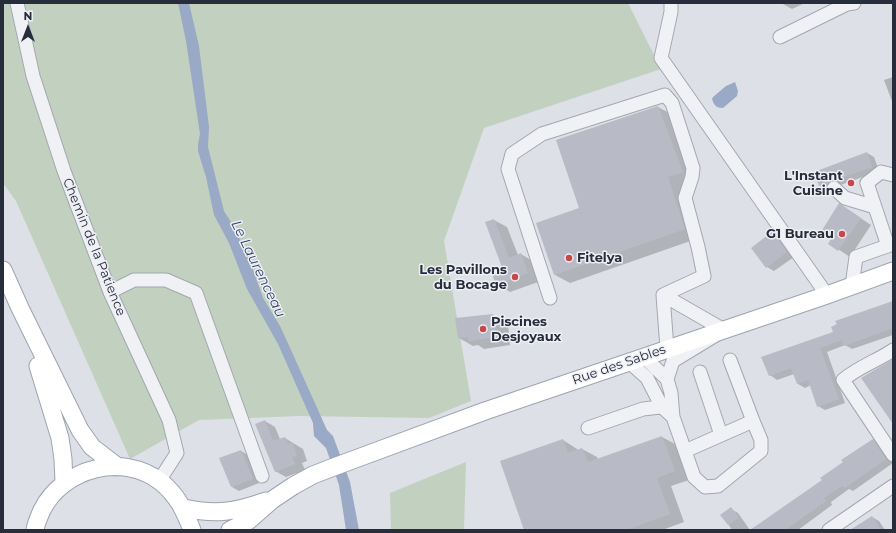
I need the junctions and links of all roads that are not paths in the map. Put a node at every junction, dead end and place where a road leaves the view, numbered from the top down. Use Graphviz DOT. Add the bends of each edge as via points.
graph roads {
  1 [pos="17,3"];
  2 [pos="671,3"];
  3 [pos="854,3"];
  4 [pos="780,37"];
  5 [pos="893,175"];
  6 [pos="834,188"];
  7 [pos="875,207"];
  8 [pos="890,245"];
  9 [pos="3,270"];
  10 [pos="893,271"];
  11 [pos="852,286"];
  12 [pos="110,292"];
  13 [pos="663,294"];
  14 [pos="827,295"];
  15 [pos="550,298"];
  16 [pos="20,308"];
  17 [pos="724,330"];
  18 [pos="667,349"];
  19 [pos="893,350"];
  20 [pos="636,359"];
  21 [pos="730,360"];
  22 [pos="700,372"];
  23 [pos="667,379"];
  24 [pos="669,410"];
  25 [pos="753,421"];
  26 [pos="588,428"];
  27 [pos="721,435"];
  28 [pos="685,452"];
  29 [pos="893,455"];
  30 [pos="118,467"];
  31 [pos="262,476"];
  32 [pos="160,481"];
  33 [pos="64,483"];
  34 [pos="893,486"];
  35 [pos="272,500"];
  36 [pos="184,508"];
  37 [pos="35,530"];
  38 [pos="192,530"];
  39 [pos="230,530"];
  40 [pos="829,530"];
  1 -- 12 [label="street, Chemin de la Patience" via="33,76 64,171"];
  2 -- 14 [label="street" via="661,58"];
  3 -- 4 [label="street" via="847,4"];
  5 -- 7 [label="street" via="881,172 867,183"];
  6 -- 7 [label="street" via="845,198"];
  7 -- 8 [label="street"];
  8 -- 11 [label="street" via="856,257"];
  9 -- 16 [label="main road"];
  10 -- 11 [label="main road, Rue des Sables"];
  11 -- 14 [label="main road, Rue des Sables"];
  12 -- 31 [label="street" via="134,280 166,280 196,293"];
  12 -- 32 [label="street, Chemin de la Patience" via="169,420 177,453"];
  13 -- 15 [label="street" via="704,276 684,198 693,168 672,103 665,95 542,134 512,154 508,169"];
  13 -- 17 [label="street"];
  13 -- 18 [label="street"];
  14 -- 17 [label="main road, Rue des Sables"];
  16 -- 30 [label="main road" via="80,430 92,447"];
  16 -- 33 [label="main road" via="60,438"];
  17 -- 18 [label="main road, Rue des Sables"];
  17 -- 23 [label="street" via="673,361"];
  18 -- 20 [label="main road, Rue des Sables"];
  19 -- 29 [label="street" via="852,372 843,380"];
  20 -- 23 [label="street"];
  20 -- 24 [label="street"];
  20 -- 35 [label="main road, Rue des Sables" via="339,465 306,479"];
  21 -- 25 [label="street"];
  22 -- 27 [label="street"];
  23 -- 24 [label="street" via="671,393"];
  24 -- 26 [label="street" via="643,409"];
  24 -- 28 [label="street"];
  25 -- 27 [label="street"];
  25 -- 28 [label="street" via="761,440 761,451 718,486 705,487 694,477"];
  27 -- 28 [label="street"];
  30 -- 32 [label="main road" via="140,471"];
  30 -- 33 [label="main road" via="80,473"];
  32 -- 36 [label="main road"];
  33 -- 37 [label="main road" via="47,501"];
  34 -- 40 [label="street"];
  35 -- 36 [label="main road, Rue des Sables" via="222,512 202,512"];
  35 -- 39 [label="main road, Rue des Sables" via="248,521"];
  36 -- 38 [label="main road"];
}
